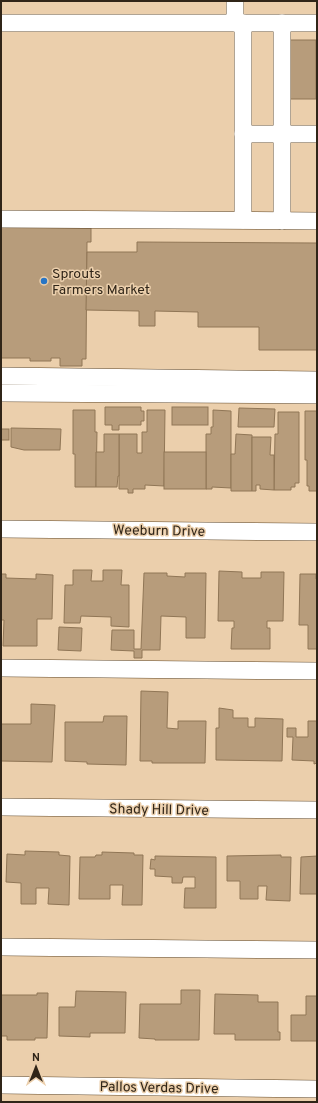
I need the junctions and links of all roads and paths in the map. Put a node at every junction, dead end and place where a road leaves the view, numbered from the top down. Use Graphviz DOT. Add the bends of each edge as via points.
graph roads {
  1 [pos="235,1"];
  2 [pos="1,23"];
  3 [pos="239,23"];
  4 [pos="282,23"];
  5 [pos="317,24"];
  6 [pos="243,134"];
  7 [pos="283,134"];
  8 [pos="317,134"];
  9 [pos="1,219"];
  10 [pos="243,220"];
  11 [pos="282,221"];
  12 [pos="317,221"];
  13 [pos="1,376"];
  14 [pos="317,380"];
  15 [pos="1,393"];
  16 [pos="317,395"];
  17 [pos="1,529"];
  18 [pos="317,532"];
  19 [pos="1,668"];
  20 [pos="317,671"];
  21 [pos="1,807"];
  22 [pos="317,810"];
  23 [pos="1,947"];
  24 [pos="317,950"];
  25 [pos="1,1085"];
  26 [pos="317,1089"];
  1 -- 3 [label="street"];
  2 -- 3 [label="street"];
  3 -- 4 [label="street"];
  3 -- 6 [label="street"];
  4 -- 5 [label="street"];
  4 -- 7 [label="street"];
  6 -- 7 [label="street"];
  6 -- 10 [label="street"];
  7 -- 8 [label="street"];
  7 -- 11 [label="street"];
  9 -- 10 [label="street"];
  10 -- 11 [label="street"];
  11 -- 12 [label="street"];
  13 -- 14 [label="street"];
  15 -- 16 [label="street"];
  17 -- 18 [label="street, Weeburn Drive"];
  19 -- 20 [label="street"];
  21 -- 22 [label="street, Shady Hill Drive"];
  23 -- 24 [label="street"];
  25 -- 26 [label="street, Pallos Verdas Drive"];
}
